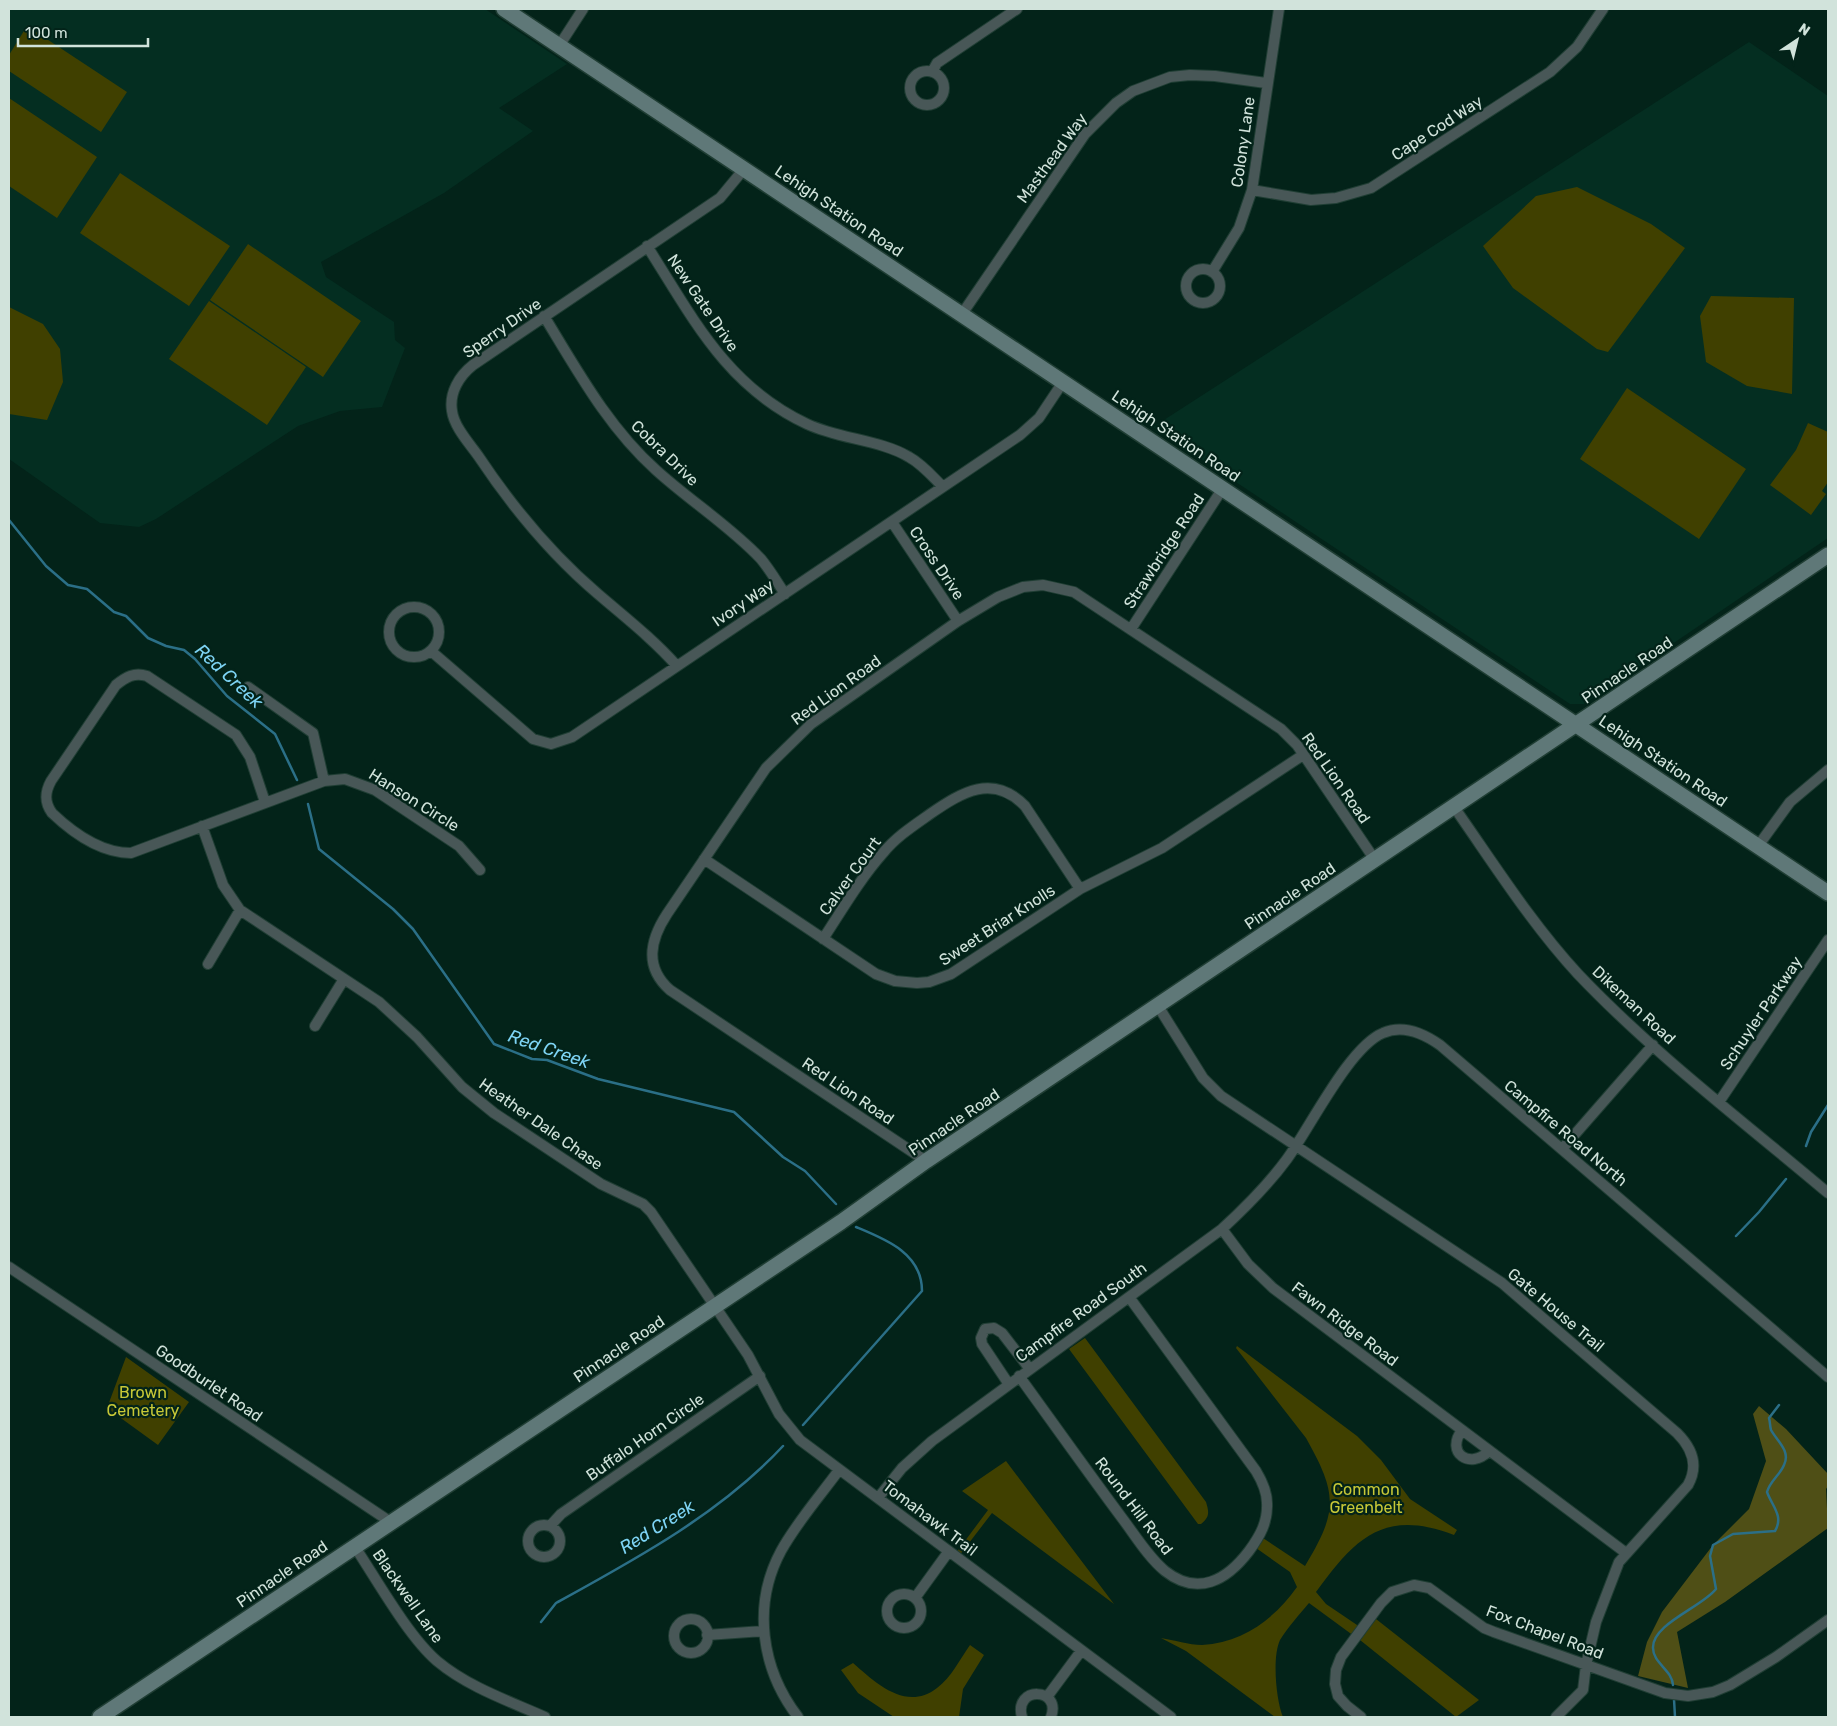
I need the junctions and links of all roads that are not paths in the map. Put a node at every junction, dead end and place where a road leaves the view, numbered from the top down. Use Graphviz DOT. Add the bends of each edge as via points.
graph roads {
  1 [pos="504,9"];
  2 [pos="583,9"];
  3 [pos="1017,9"];
  4 [pos="1279,9"];
  5 [pos="1603,9"];
  6 [pos="559,46"];
  7 [pos="932,72"];
  8 [pos="1266,83"];
  9 [pos="744,169"];
  10 [pos="1252,190"];
  11 [pos="647,246"];
  12 [pos="1212,272"];
  13 [pos="962,314"];
  14 [pos="544,316"];
  15 [pos="1063,382"];
  16 [pos="943,487"];
  17 [pos="1223,488"];
  18 [pos="892,522"];
  19 [pos="1828,555"];
  20 [pos="785,594"];
  21 [pos="958,621"];
  22 [pos="1131,629"];
  23 [pos="432,650"];
  24 [pos="677,666"];
  25 [pos="248,686"];
  26 [pos="1577,725"];
  27 [pos="1303,755"];
  28 [pos="1828,770"];
  29 [pos="324,781"];
  30 [pos="265,802"];
  31 [pos="1454,807"];
  32 [pos="202,826"];
  33 [pos="1758,846"];
  34 [pos="704,859"];
  35 [pos="1375,860"];
  36 [pos="480,870"];
  37 [pos="1080,889"];
  38 [pos="1828,893"];
  39 [pos="240,910"];
  40 [pos="823,938"];
  41 [pos="1828,940"];
  42 [pos="208,964"];
  43 [pos="344,979"];
  44 [pos="1158,1006"];
  45 [pos="315,1026"];
  46 [pos="1653,1045"];
  47 [pos="1720,1102"];
  48 [pos="1296,1145"];
  49 [pos="1562,1149"];
  50 [pos="926,1161"];
  51 [pos="1828,1193"];
  52 [pos="1222,1229"];
  53 [pos="9,1268"];
  54 [pos="1129,1297"];
  55 [pos="714,1306"];
  56 [pos="1029,1368"];
  57 [pos="760,1376"];
  58 [pos="1019,1376"];
  59 [pos="1828,1377"];
  60 [pos="1008,1383"];
  61 [pos="1462,1430"];
  62 [pos="1489,1450"];
  63 [pos="839,1470"];
  64 [pos="878,1498"];
  65 [pos="392,1523"];
  66 [pos="550,1526"];
  67 [pos="355,1547"];
  68 [pos="949,1551"];
  69 [pos="1626,1553"];
  70 [pos="915,1598"];
  71 [pos="1828,1620"];
  72 [pos="762,1631"];
  73 [pos="707,1635"];
  74 [pos="1082,1650"];
  75 [pos="1586,1665"];
  76 [pos="1047,1697"];
  77 [pos="100,1717"];
  78 [pos="545,1717"];
  79 [pos="798,1717"];
  80 [pos="1022,1717"];
  81 [pos="1051,1717"];
  82 [pos="1171,1717"];
  83 [pos="1361,1717"];
  84 [pos="1556,1717"];
  1 -- 6 [label="main road, Lehigh Station Road"];
  2 -- 6 [label="street"];
  3 -- 7 [label="street" via="937,63"];
  4 -- 8 [label="street, Colony Lane"];
  5 -- 10 [label="street, Cape Cod Way" via="1577,47 1550,72 1371,188 1336,198 1311,200"];
  6 -- 9 [label="main road, Lehigh Station Road"];
  8 -- 10 [label="street, Colony Lane"];
  8 -- 13 [label="street, Masthead Way" via="1215,76 1170,77 1133,91 1116,103 1085,134"];
  9 -- 11 [label="street, Sperry Drive" via="720,198"];
  9 -- 13 [label="main road, Lehigh Station Road"];
  10 -- 12 [label="street, Colony Lane" via="1239,228"];
  11 -- 14 [label="street, Sperry Drive"];
  11 -- 16 [label="street, New Gate Drive" via="716,352 747,385 808,425 909,457"];
  13 -- 15 [label="main road, Lehigh Station Road"];
  14 -- 20 [label="street, Cobra Drive" via="590,391 628,442 656,470 747,545"];
  14 -- 24 [label="street, Sperry Drive" via="466,370 452,397 454,419 495,481 542,541 657,643"];
  15 -- 16 [label="street, Ivory Way" via="1028,429"];
  15 -- 17 [label="main road, Lehigh Station Road"];
  16 -- 18 [label="street, Ivory Way"];
  17 -- 22 [label="street, Strawbridge Road"];
  17 -- 26 [label="main road, Lehigh Station Road"];
  18 -- 20 [label="street, Ivory Way"];
  18 -- 21 [label="street, Cross Drive"];
  19 -- 26 [label="main road, Pinnacle Road"];
  20 -- 24 [label="street, Ivory Way"];
  21 -- 22 [label="street, Red Lion Road" via="1015,590 1048,585 1074,592"];
  21 -- 34 [label="street, Red Lion Road" via="796,738 752,788"];
  22 -- 27 [label="street, Red Lion Road" via="1273,723 1290,736"];
  23 -- 23 [label="street" via="439,636 436,620 431,614 415,608 400,612 390,625 395,648 402,654 417,657"];
  23 -- 24 [label="street, Ivory Way" via="523,732 541,743 551,744 572,737"];
  25 -- 29 [label="street" via="313,733"];
  26 -- 31 [label="main road, Pinnacle Road"];
  26 -- 33 [label="main road, Lehigh Station Road"];
  27 -- 35 [label="street, Red Lion Road"];
  27 -- 37 [label="street, Sweet Briar Knolls" via="1162,848"];
  28 -- 33 [label="street" via="1790,802"];
  29 -- 30 [label="street, Hanson Circle"];
  29 -- 36 [label="street, Hanson Circle" via="345,779 375,790 459,846"];
  30 -- 32 [label="street, Hanson Circle"];
  30 -- 32 [label="street, Hanson Circle" via="246,749 230,730 147,676 128,677 113,690 51,781 46,795 48,808 83,838 122,853 143,850"];
  31 -- 35 [label="main road, Pinnacle Road"];
  31 -- 46 [label="street, Dikeman Road" via="1554,946 1602,999"];
  32 -- 39 [label="street, Heather Dale Chase" via="223,885"];
  33 -- 38 [label="main road, Lehigh Station Road"];
  34 -- 40 [label="street, Sweet Briar Knolls"];
  34 -- 50 [label="street, Red Lion Road" via="654,935 651,955 659,978 670,990"];
  35 -- 44 [label="main road, Pinnacle Road"];
  37 -- 40 [label="street, Sweet Briar Knolls" via="962,968 929,982 905,983 885,978"];
  37 -- 40 [label="street, Calver Court" via="1018,799 999,790 976,789 951,800 893,842"];
  39 -- 42 [label="street"];
  39 -- 43 [label="street, Heather Dale Chase"];
  41 -- 47 [label="street, Schuyler Parkway"];
  43 -- 45 [label="street"];
  43 -- 55 [label="street, Heather Dale Chase" via="402,1022 462,1087 494,1113 601,1184 643,1204 669,1236"];
  44 -- 48 [label="street, Gate House Trail" via="1211,1087 1234,1106"];
  44 -- 50 [label="main road, Pinnacle Road"];
  46 -- 47 [label="street, Dikeman Road"];
  46 -- 49 [label="street"];
  47 -- 51 [label="street, Dikeman Road"];
  48 -- 49 [label="street, Campfire Road North" via="1364,1045 1383,1032 1402,1030 1426,1035 1440,1045"];
  48 -- 52 [label="street, Campfire Road South" via="1262,1190"];
  48 -- 69 [label="street, Gate House Trail" via="1502,1283 1685,1442 1694,1460 1694,1473 1688,1485"];
  49 -- 59 [label="street, Campfire Road North"];
  50 -- 55 [label="main road, Pinnacle Road"];
  52 -- 54 [label="street, Campfire Road South"];
  52 -- 61 [label="street, Fawn Ridge Road" via="1248,1264 1273,1288"];
  53 -- 65 [label="street, Goodburlet Road"];
  54 -- 56 [label="street, Campfire Road South"];
  54 -- 58 [label="street, Round Hill Road" via="1256,1471 1266,1493 1265,1527 1246,1556 1226,1576 1217,1581 1194,1584 1165,1570 1113,1506"];
  55 -- 57 [label="street, Tomahawk Trail"];
  55 -- 65 [label="main road, Pinnacle Road"];
  56 -- 58 [label="street, Campfire Road South"];
  56 -- 60 [label="street" via="1002,1333 994,1328 985,1329 982,1344"];
  57 -- 63 [label="street, Tomahawk Trail" via="788,1427"];
  57 -- 66 [label="street, Buffalo Horn Circle" via="561,1514"];
  58 -- 60 [label="street, Campfire Road South"];
  60 -- 64 [label="street, Campfire Road South" via="915,1454"];
  61 -- 62 [label="street, Fawn Ridge Road"];
  61 -- 62 [label="street" via="1455,1443 1456,1450 1463,1457 1478,1460"];
  62 -- 69 [label="street, Fawn Ridge Road"];
  63 -- 64 [label="street, Tomahawk Trail"];
  63 -- 72 [label="street" via="781,1552 766,1593"];
  64 -- 68 [label="street, Tomahawk Trail"];
  65 -- 67 [label="main road, Pinnacle Road"];
  67 -- 77 [label="main road, Pinnacle Road"];
  67 -- 78 [label="street, Blackwell Lane" via="416,1637 438,1662 469,1682"];
  68 -- 70 [label="street"];
  68 -- 74 [label="street, Tomahawk Trail"];
  69 -- 75 [label="street, Gate House Trail" via="1602,1602"];
  71 -- 75 [label="street, Fox Chapel Road" via="1730,1685 1698,1696 1665,1693"];
  72 -- 73 [label="street"];
  72 -- 79 [label="street" via="770,1666 780,1690"];
  74 -- 76 [label="street"];
  74 -- 82 [label="street, Tomahawk Trail"];
  75 -- 83 [label="street, Fox Chapel Road" via="1484,1628 1428,1588 1406,1586 1386,1596 1338,1663 1335,1677 1338,1696"];
  75 -- 84 [label="street, Gate House Trail" via="1583,1690"];
  76 -- 80 [label="street" via="1037,1694 1027,1697 1021,1706"];
  76 -- 81 [label="street" via="1053,1706"];
}
